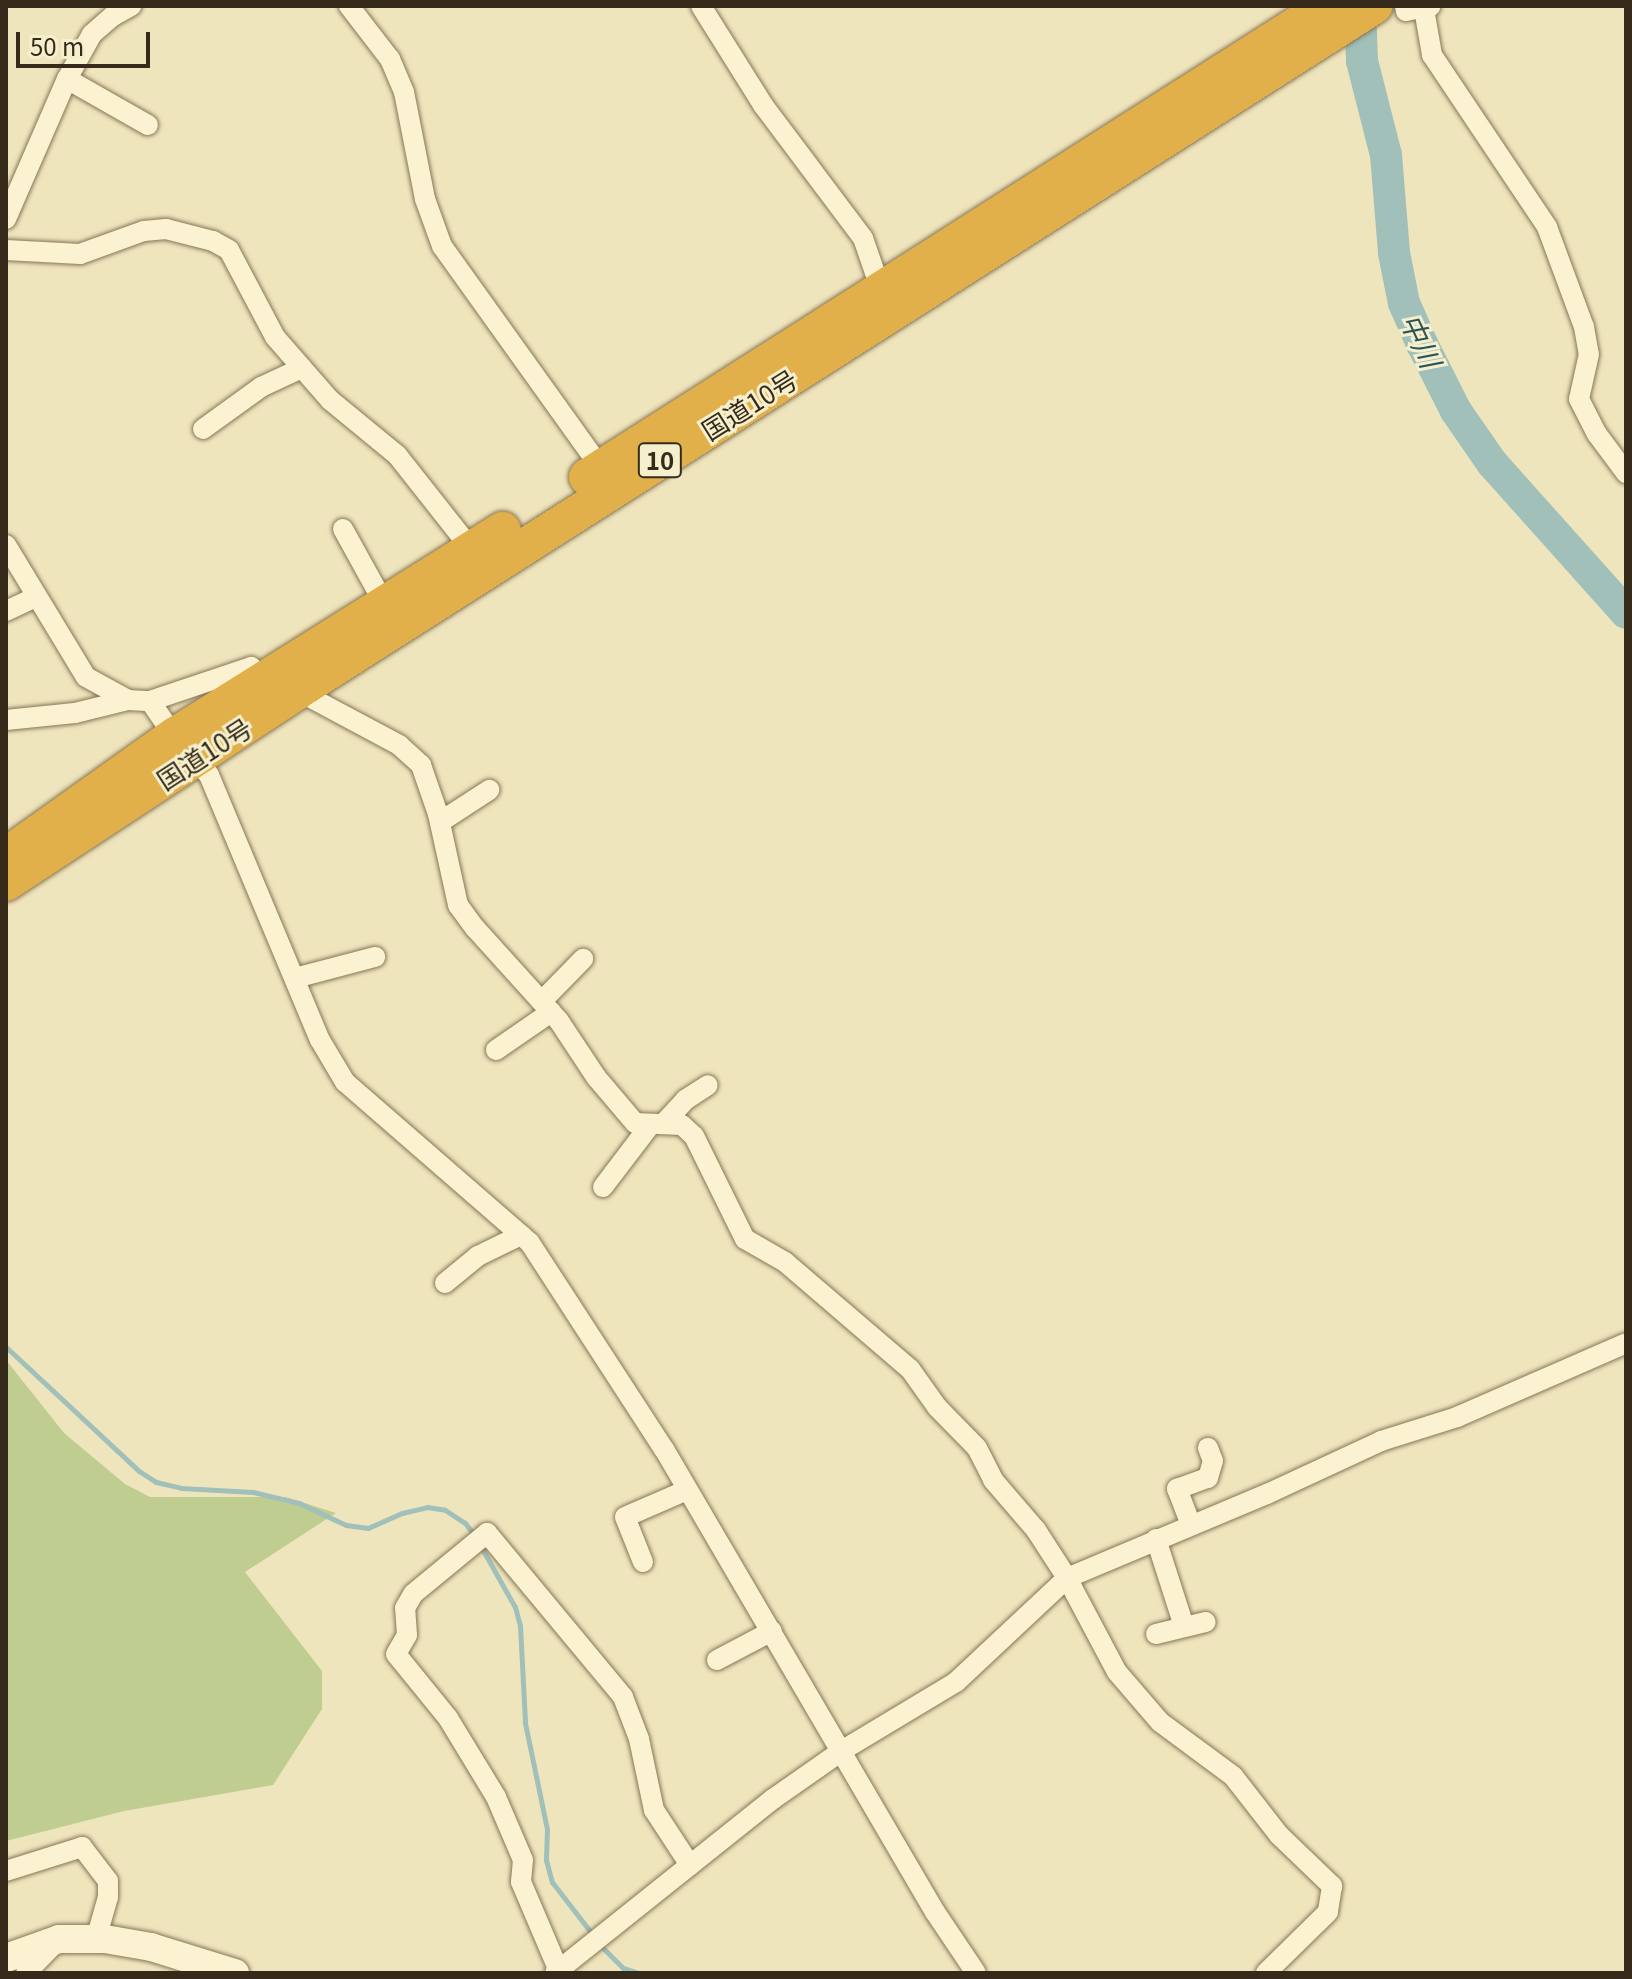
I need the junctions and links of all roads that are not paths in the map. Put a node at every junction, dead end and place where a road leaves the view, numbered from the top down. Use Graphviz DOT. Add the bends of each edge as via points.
graph roads {
  1 [pos="131,6"];
  2 [pos="349,6"];
  3 [pos="701,6"];
  4 [pos="1374,6"];
  5 [pos="1420,7"];
  6 [pos="1316,23"];
  7 [pos="67,79"];
  8 [pos="148,125"];
  9 [pos="6,219"];
  10 [pos="6,250"];
  11 [pos="885,301"];
  12 [pos="302,368"];
  13 [pos="203,429"];
  14 [pos="1626,473"];
  15 [pos="608,478"];
  16 [pos="343,529"];
  17 [pos="6,545"];
  18 [pos="472,550"];
  19 [pos="36,597"];
  20 [pos="385,605"];
  21 [pos="6,611"];
  22 [pos="281,686"];
  23 [pos="128,700"];
  24 [pos="150,701"];
  25 [pos="6,720"];
  26 [pos="184,748"];
  27 [pos="489,790"];
  28 [pos="440,822"];
  29 [pos="6,855"];
  30 [pos="6,883"];
  31 [pos="375,957"];
  32 [pos="583,959"];
  33 [pos="295,978"];
  34 [pos="546,1006"];
  35 [pos="496,1050"];
  36 [pos="708,1085"];
  37 [pos="657,1124"];
  38 [pos="603,1187"];
  39 [pos="521,1235"];
  40 [pos="445,1283"];
  41 [pos="1626,1343"];
  42 [pos="1208,1448"];
  43 [pos="687,1490"];
  44 [pos="1191,1525"];
  45 [pos="1156,1539"];
  46 [pos="643,1562"];
  47 [pos="1067,1578"];
  48 [pos="1206,1622"];
  49 [pos="1184,1626"];
  50 [pos="772,1631"];
  51 [pos="1156,1634"];
  52 [pos="717,1660"];
  53 [pos="843,1750"];
  54 [pos="690,1865"];
  55 [pos="6,1871"];
  56 [pos="59,1939"];
  57 [pos="96,1939"];
  58 [pos="6,1958"];
  59 [pos="557,1972"];
  60 [pos="26,1973"];
  61 [pos="235,1973"];
  62 [pos="976,1973"];
  63 [pos="1266,1973"];
  1 -- 7 [label="street" via="92,34"];
  2 -- 15 [label="street" via="390,59 404,92 425,199 442,246"];
  3 -- 11 [label="street" via="763,105 863,238"];
  4 -- 6 [label="highway, 国道10号 / 10"];
  5 -- 14 [label="street" via="1432,55 1547,227 1584,327 1589,354 1579,399"];
  6 -- 11 [label="highway, 国道10号 / 10"];
  7 -- 8 [label="street"];
  7 -- 9 [label="street"];
  10 -- 12 [label="street" via="80,254 144,231 166,229 213,241 229,250 275,337"];
  11 -- 15 [label="highway, 国道10号 / 10"];
  12 -- 13 [label="street" via="261,387"];
  12 -- 18 [label="street" via="330,400 397,455"];
  15 -- 18 [label="highway, 国道10号 / 10"];
  15 -- 22 [label="highway, 国道10号 / 10"];
  16 -- 20 [label="street"];
  17 -- 19 [label="street"];
  18 -- 20 [label="highway, 国道10号 / 10"];
  19 -- 21 [label="street"];
  19 -- 23 [label="street" via="86,677"];
  20 -- 22 [label="highway, 国道10号 / 10"];
  22 -- 24 [label="street" via="251,667"];
  22 -- 26 [label="highway, 国道10号 / 10"];
  22 -- 28 [label="street" via="399,745 421,765"];
  23 -- 24 [label="street"];
  23 -- 25 [label="street" via="75,713"];
  24 -- 26 [label="street"];
  26 -- 29 [label="highway, 国道10号 / 10"];
  26 -- 30 [label="highway, 国道10号 / 10"];
  26 -- 33 [label="street" via="209,775"];
  27 -- 28 [label="street"];
  28 -- 34 [label="street" via="458,905"];
  31 -- 33 [label="street"];
  32 -- 34 [label="street"];
  33 -- 39 [label="street" via="320,1040 345,1082"];
  34 -- 35 [label="street"];
  34 -- 37 [label="street" via="635,1123"];
  36 -- 37 [label="street"];
  37 -- 38 [label="street"];
  37 -- 47 [label="street" via="682,1125 694,1136 745,1239 785,1262 910,1369 977,1448 993,1480 1036,1530"];
  39 -- 40 [label="street" via="478,1256"];
  39 -- 43 [label="street"];
  41 -- 44 [label="street" via="1457,1417 1381,1441"];
  42 -- 44 [label="street" via="1213,1461 1208,1478 1177,1489"];
  43 -- 46 [label="street" via="625,1517"];
  43 -- 50 [label="street"];
  44 -- 45 [label="street"];
  45 -- 47 [label="street"];
  45 -- 49 [label="street"];
  47 -- 53 [label="street" via="956,1682"];
  47 -- 63 [label="street" via="1117,1672 1160,1722 1233,1776 1279,1835 1332,1886 1328,1912"];
  48 -- 49 [label="street"];
  49 -- 51 [label="street"];
  50 -- 52 [label="street"];
  50 -- 53 [label="street"];
  53 -- 54 [label="street"];
  53 -- 62 [label="street"];
  54 -- 59 [label="street"];
  54 -- 59 [label="street" via="654,1810 639,1739 623,1697 487,1533 413,1594 405,1608 407,1635 396,1654 448,1718 496,1797 523,1860 521,1882"];
  55 -- 57 [label="street" via="82,1847 108,1881"];
  56 -- 57 [label="street"];
  56 -- 58 [label="street"];
  56 -- 60 [label="street"];
  57 -- 61 [label="street" via="151,1947"];
}
